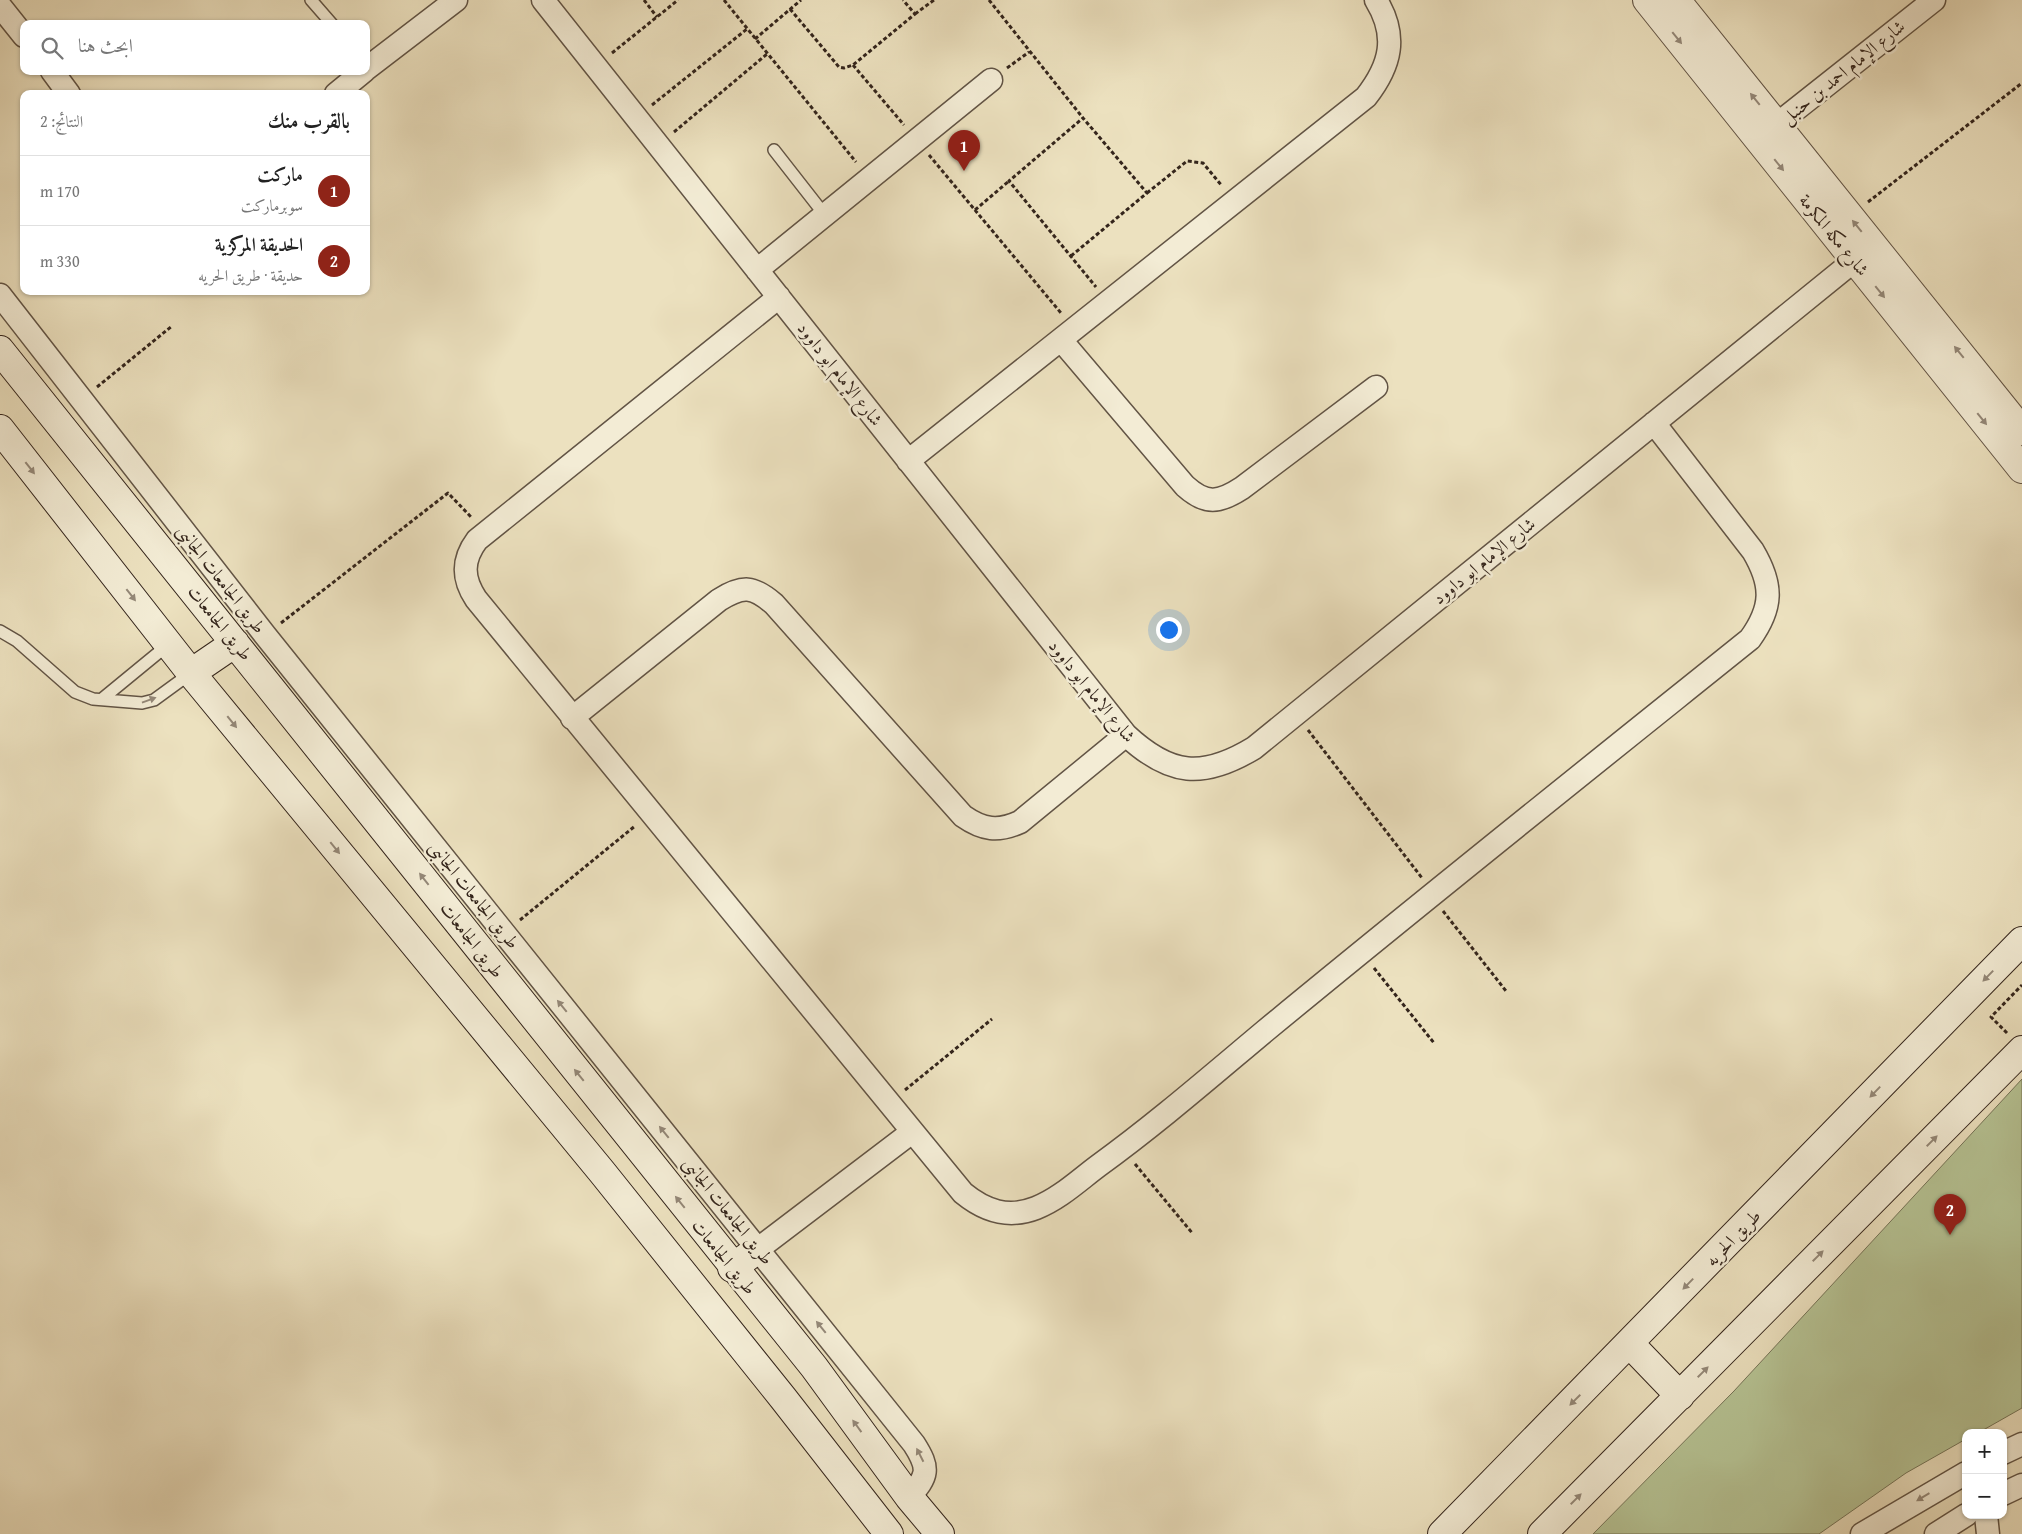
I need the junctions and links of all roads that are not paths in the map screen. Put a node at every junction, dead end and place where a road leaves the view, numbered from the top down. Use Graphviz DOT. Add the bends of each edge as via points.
graph roads {
  1 [pos="9,0"];
  2 [pos="311,0"];
  3 [pos="456,0"];
  4 [pos="543,0"];
  5 [pos="1376,0"];
  6 [pos="1647,0"];
  7 [pos="1676,0"];
  8 [pos="1934,0"];
  9 [pos="0,6"];
  10 [pos="328,20"];
  11 [pos="20,31"];
  12 [pos="370,65"];
  13 [pos="55,75"];
  14 [pos="358,75"];
  15 [pos="992,80"];
  16 [pos="67,90"];
  17 [pos="341,90"];
  18 [pos="1776,125"];
  19 [pos="774,150"];
  20 [pos="824,214"];
  21 [pos="1855,260"];
  22 [pos="757,270"];
  23 [pos="0,295"];
  24 [pos="779,297"];
  25 [pos="1068,334"];
  26 [pos="0,350"];
  27 [pos="1376,387"];
  28 [pos="1654,423"];
  29 [pos="0,429"];
  30 [pos="2022,431"];
  31 [pos="908,461"];
  32 [pos="2022,469"];
  33 [pos="0,631"];
  34 [pos="236,643"];
  35 [pos="169,644"];
  36 [pos="191,672"];
  37 [pos="102,699"];
  38 [pos="572,718"];
  39 [pos="1126,735"];
  40 [pos="2022,941"];
  41 [pos="2016,1043"];
  42 [pos="912,1132"];
  43 [pos="758,1248"];
  44 [pos="732,1268"];
  45 [pos="1630,1344"];
  46 [pos="1680,1396"];
  47 [pos="2022,1444"];
  48 [pos="2007,1451"];
  49 [pos="1964,1474"];
  50 [pos="2022,1485"];
  51 [pos="2007,1492"];
  52 [pos="909,1497"];
  53 [pos="1962,1518"];
  54 [pos="1986,1519"];
  55 [pos="883,1526"];
  56 [pos="940,1534"];
  57 [pos="1442,1534"];
  58 [pos="1542,1534"];
  59 [pos="1862,1534"];
  60 [pos="1936,1534"];
  61 [pos="1988,1534"];
  1 -- 9 [label="lane"];
  2 -- 10 [label="lane"];
  3 -- 12 [label="street"];
  4 -- 22 [label="street, شارع الإمام ابو داوود"];
  5 -- 25 [label="street" via="1390,36 1388,58 1380,79 1366,97"];
  6 -- 21 [label="main road, شارع مكه المكرمة, one-way"];
  18 -- 7 [label="main road, شارع مكه المكرمة, one-way"];
  8 -- 18 [label="street, شارع الإمام احمد بن حنبل"];
  9 -- 11 [label="street"];
  13 -- 16 [label="street"];
  14 -- 17 [label="street"];
  15 -- 20 [label="street"];
  30 -- 18 [label="main road, شارع مكه المكرمة, one-way"];
  19 -- 20 [label="lane"];
  20 -- 22 [label="street"];
  21 -- 28 [label="street, شارع الإمام ابو داوود"];
  21 -- 32 [label="main road, شارع مكه المكرمة, one-way"];
  22 -- 24 [label="street, شارع الإمام ابو داوود"];
  43 -- 23 [label="street, طريق الجامعات الجانبى, one-way" via="265,635"];
  24 -- 31 [label="street, شارع الإمام ابو داوود"];
  24 -- 38 [label="street" via="469,550 465,562 469,588"];
  25 -- 27 [label="street" via="1185,486 1210,500 1226,499"];
  25 -- 31 [label="street"];
  26 -- 34 [label="main road, طريق الجامعات"];
  28 -- 39 [label="street, شارع الإمام ابو داوود" via="1254,748 1230,763 1202,769 1173,766 1147,755"];
  28 -- 42 [label="street" via="1763,568 1768,586 1767,605 1761,624 1750,639 1122,1148 1057,1196 1020,1214 999,1213 979,1206 963,1194"];
  29 -- 35 [label="main road, one-way"];
  31 -- 39 [label="street, شارع الإمام ابو داوود"];
  33 -- 37 [label="lane" via="17,641 75,692"];
  34 -- 36 [label="main road"];
  44 -- 34 [label="main road, طريق الجامعات, one-way"];
  35 -- 36 [label="main road"];
  35 -- 37 [label="lane"];
  37 -- 36 [label="lane, one-way" via="148,702"];
  36 -- 55 [label="main road, one-way" via="602,1172"];
  38 -- 39 [label="street" via="719,600 750,588 774,604 963,816 976,825 1006,828 1020,822"];
  38 -- 42 [label="street"];
  40 -- 45 [label="main road, طريق الحريه, one-way"];
  46 -- 41 [label="main road, one-way"];
  42 -- 43 [label="street"];
  43 -- 44 [label="main road"];
  52 -- 43 [label="street, طريق الجامعات الجانبى, one-way" via="926,1473 921,1454"];
  52 -- 44 [label="main road, طريق الجامعات, one-way" via="814,1367"];
  45 -- 46 [label="main road"];
  45 -- 57 [label="main road, طريق الحريه, one-way"];
  58 -- 46 [label="main road, one-way"];
  47 -- 48 [label="street"];
  49 -- 59 [label="street, one-way"];
  50 -- 51 [label="street"];
  52 -- 55 [label="main road"];
  52 -- 56 [label="main road, طريق الجامعات"];
  53 -- 60 [label="street"];
  54 -- 61 [label="street"];
}
